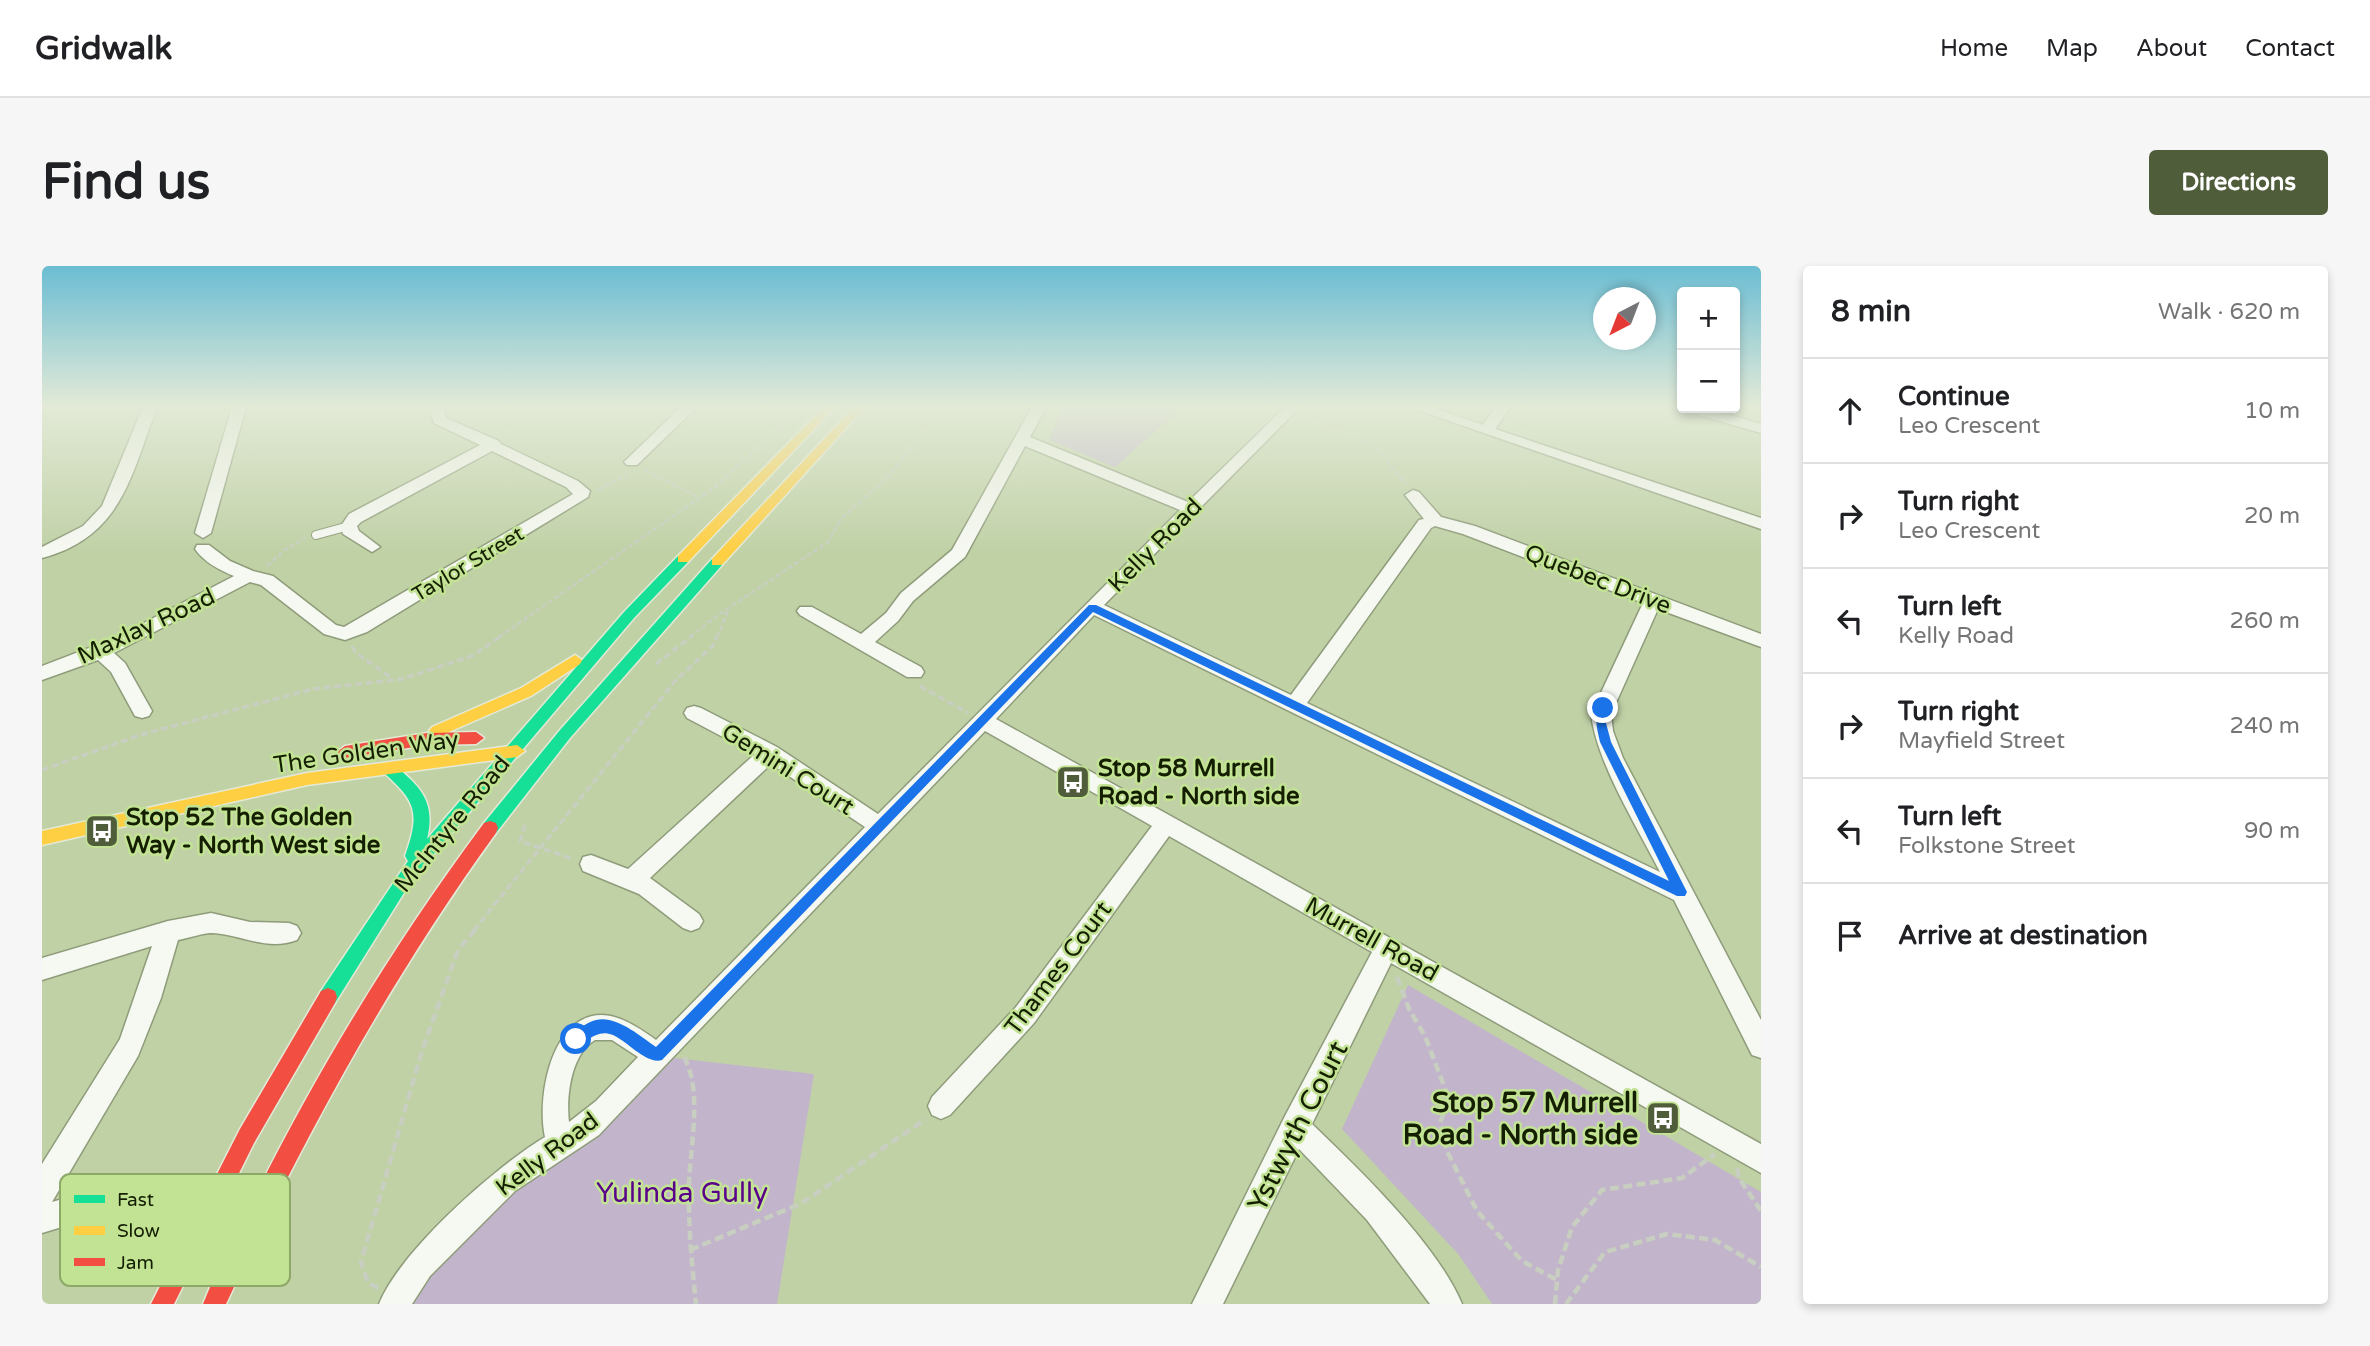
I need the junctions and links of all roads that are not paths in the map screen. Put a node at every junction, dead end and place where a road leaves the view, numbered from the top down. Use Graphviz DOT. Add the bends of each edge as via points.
graph roads {
  1 [pos="130,455"];
  2 [pos="226,455"];
  3 [pos="472,455"];
  4 [pos="516,455"];
  5 [pos="644,455"];
  6 [pos="783,455"];
  7 [pos="816,455"];
  8 [pos="1013,455"];
  9 [pos="1062,455"];
  10 [pos="1245,455"];
  11 [pos="1558,455"];
  12 [pos="636,464"];
  13 [pos="1413,495"];
  14 [pos="1191,509"];
  15 [pos="1435,521"];
  16 [pos="1761,524"];
  17 [pos="349,526"];
  18 [pos="311,536"];
  19 [pos="372,547"];
  20 [pos="42,553"];
  21 [pos="254,574"];
  22 [pos="1653,600"];
  23 [pos="1092,607"];
  24 [pos="806,611"];
  25 [pos="629,615"];
  26 [pos="669,615"];
  27 [pos="1761,641"];
  28 [pos="863,642"];
  29 [pos="101,651"];
  30 [pos="914,671"];
  31 [pos="42,673"];
  32 [pos="1295,705"];
  33 [pos="142,711"];
  34 [pos="694,713"];
  35 [pos="982,720"];
  36 [pos="401,743"];
  37 [pos="509,753"];
  38 [pos="770,753"];
  39 [pos="327,755"];
  40 [pos="388,768"];
  41 [pos="1166,824"];
  42 [pos="881,827"];
  43 [pos="485,834"];
  44 [pos="42,838"];
  45 [pos="591,864"];
  46 [pos="406,875"];
  47 [pos="633,879"];
  48 [pos="1681,892"];
  49 [pos="691,921"];
  50 [pos="168,931"];
  51 [pos="289,933"];
  52 [pos="1387,947"];
  53 [pos="42,970"];
  54 [pos="1761,1046"];
  55 [pos="665,1047"];
  56 [pos="941,1106"];
  57 [pos="1295,1126"];
  58 [pos="560,1143"];
  59 [pos="1761,1159"];
  60 [pos="228,1174"];
  61 [pos="277,1174"];
  62 [pos="42,1192"];
  63 [pos="60,1214"];
  64 [pos="42,1219"];
  65 [pos="171,1286"];
  66 [pos="222,1286"];
  67 [pos="396,1300"];
  68 [pos="162,1304"];
  69 [pos="214,1304"];
  70 [pos="1207,1304"];
  71 [pos="1447,1304"];
  1 -- 20 [label="street" via="101,521 80,537"];
  2 -- 21 [label="street" via="203,541 224,565"];
  3 -- 17 [label="street" via="361,514"];
  4 -- 21 [label="street, Taylor Street" via="572,484 582,491 580,497 361,628 345,634 330,630"];
  5 -- 12 [label="street"];
  6 -- 25 [label="main road, McIntyre Road"];
  7 -- 26 [label="main road, McIntyre Road"];
  8 -- 28 [label="street" via="958,553"];
  9 -- 14 [label="street"];
  10 -- 14 [label="street, Kelly Road"];
  11 -- 16 [label="street"];
  13 -- 15 [label="street"];
  14 -- 23 [label="street, Kelly Road"];
  15 -- 22 [label="street, Quebec Drive"];
  15 -- 32 [label="street" via="1425,524"];
  17 -- 18 [label="lane"];
  17 -- 19 [label="street" via="351,534"];
  21 -- 29 [label="street, Maxlay Road"];
  22 -- 27 [label="street, Quebec Drive"];
  22 -- 48 [label="street" via="1603,708 1601,723 1613,758"];
  23 -- 32 [label="street"];
  23 -- 35 [label="street, Kelly Road"];
  24 -- 28 [label="street"];
  25 -- 36 [label="main road" via="543,682 485,712"];
  25 -- 37 [label="main road, McIntyre Road"];
  26 -- 37 [label="main road" via="630,645 537,742"];
  26 -- 43 [label="main road, McIntyre Road"];
  28 -- 30 [label="street"];
  29 -- 31 [label="street, Maxlay Road"];
  29 -- 33 [label="street" via="118,668"];
  32 -- 48 [label="street"];
  34 -- 38 [label="street, Gemini Court"];
  35 -- 41 [label="street, Murrell Road"];
  35 -- 42 [label="street, Kelly Road"];
  36 -- 37 [label="main road, The Golden Way" via="475,738 500,745"];
  36 -- 39 [label="main road, The Golden Way"];
  37 -- 40 [label="main road, The Golden Way"];
  37 -- 43 [label="main road" via="509,775"];
  37 -- 46 [label="main road, McIntyre Road"];
  38 -- 42 [label="street, Gemini Court"];
  38 -- 47 [label="street"];
  40 -- 44 [label="main road, The Golden Way" via="257,789"];
  40 -- 46 [label="main road" via="411,786 424,807 424,830"];
  41 -- 52 [label="street, Murrell Road"];
  41 -- 56 [label="street, Thames Court" via="1025,1015"];
  42 -- 55 [label="street, Kelly Road"];
  43 -- 61 [label="main road, McIntyre Road" via="356,1028"];
  45 -- 47 [label="street"];
  46 -- 60 [label="main road, McIntyre Road" via="342,971"];
  47 -- 49 [label="street"];
  48 -- 54 [label="street"];
  50 -- 51 [label="street" via="211,923 250,932"];
  50 -- 53 [label="street"];
  50 -- 62 [label="street" via="151,991 122,1061"];
  52 -- 57 [label="street, Ystwyth Court"];
  52 -- 59 [label="street, Murrell Road"];
  55 -- 58 [label="street, Kelly Road" via="589,1125"];
  55 -- 58 [label="street" via="597,1026 576,1039 564,1063 556,1100"];
  57 -- 70 [label="street, Ystwyth Court"];
  57 -- 71 [label="street" via="1395,1229"];
  58 -- 67 [label="street, Kelly Road" via="505,1181 420,1266"];
  63 -- 64 [label="street"];
  65 -- 68 [label="main road, McIntyre Road"];
  66 -- 69 [label="main road, McIntyre Road"];
}
